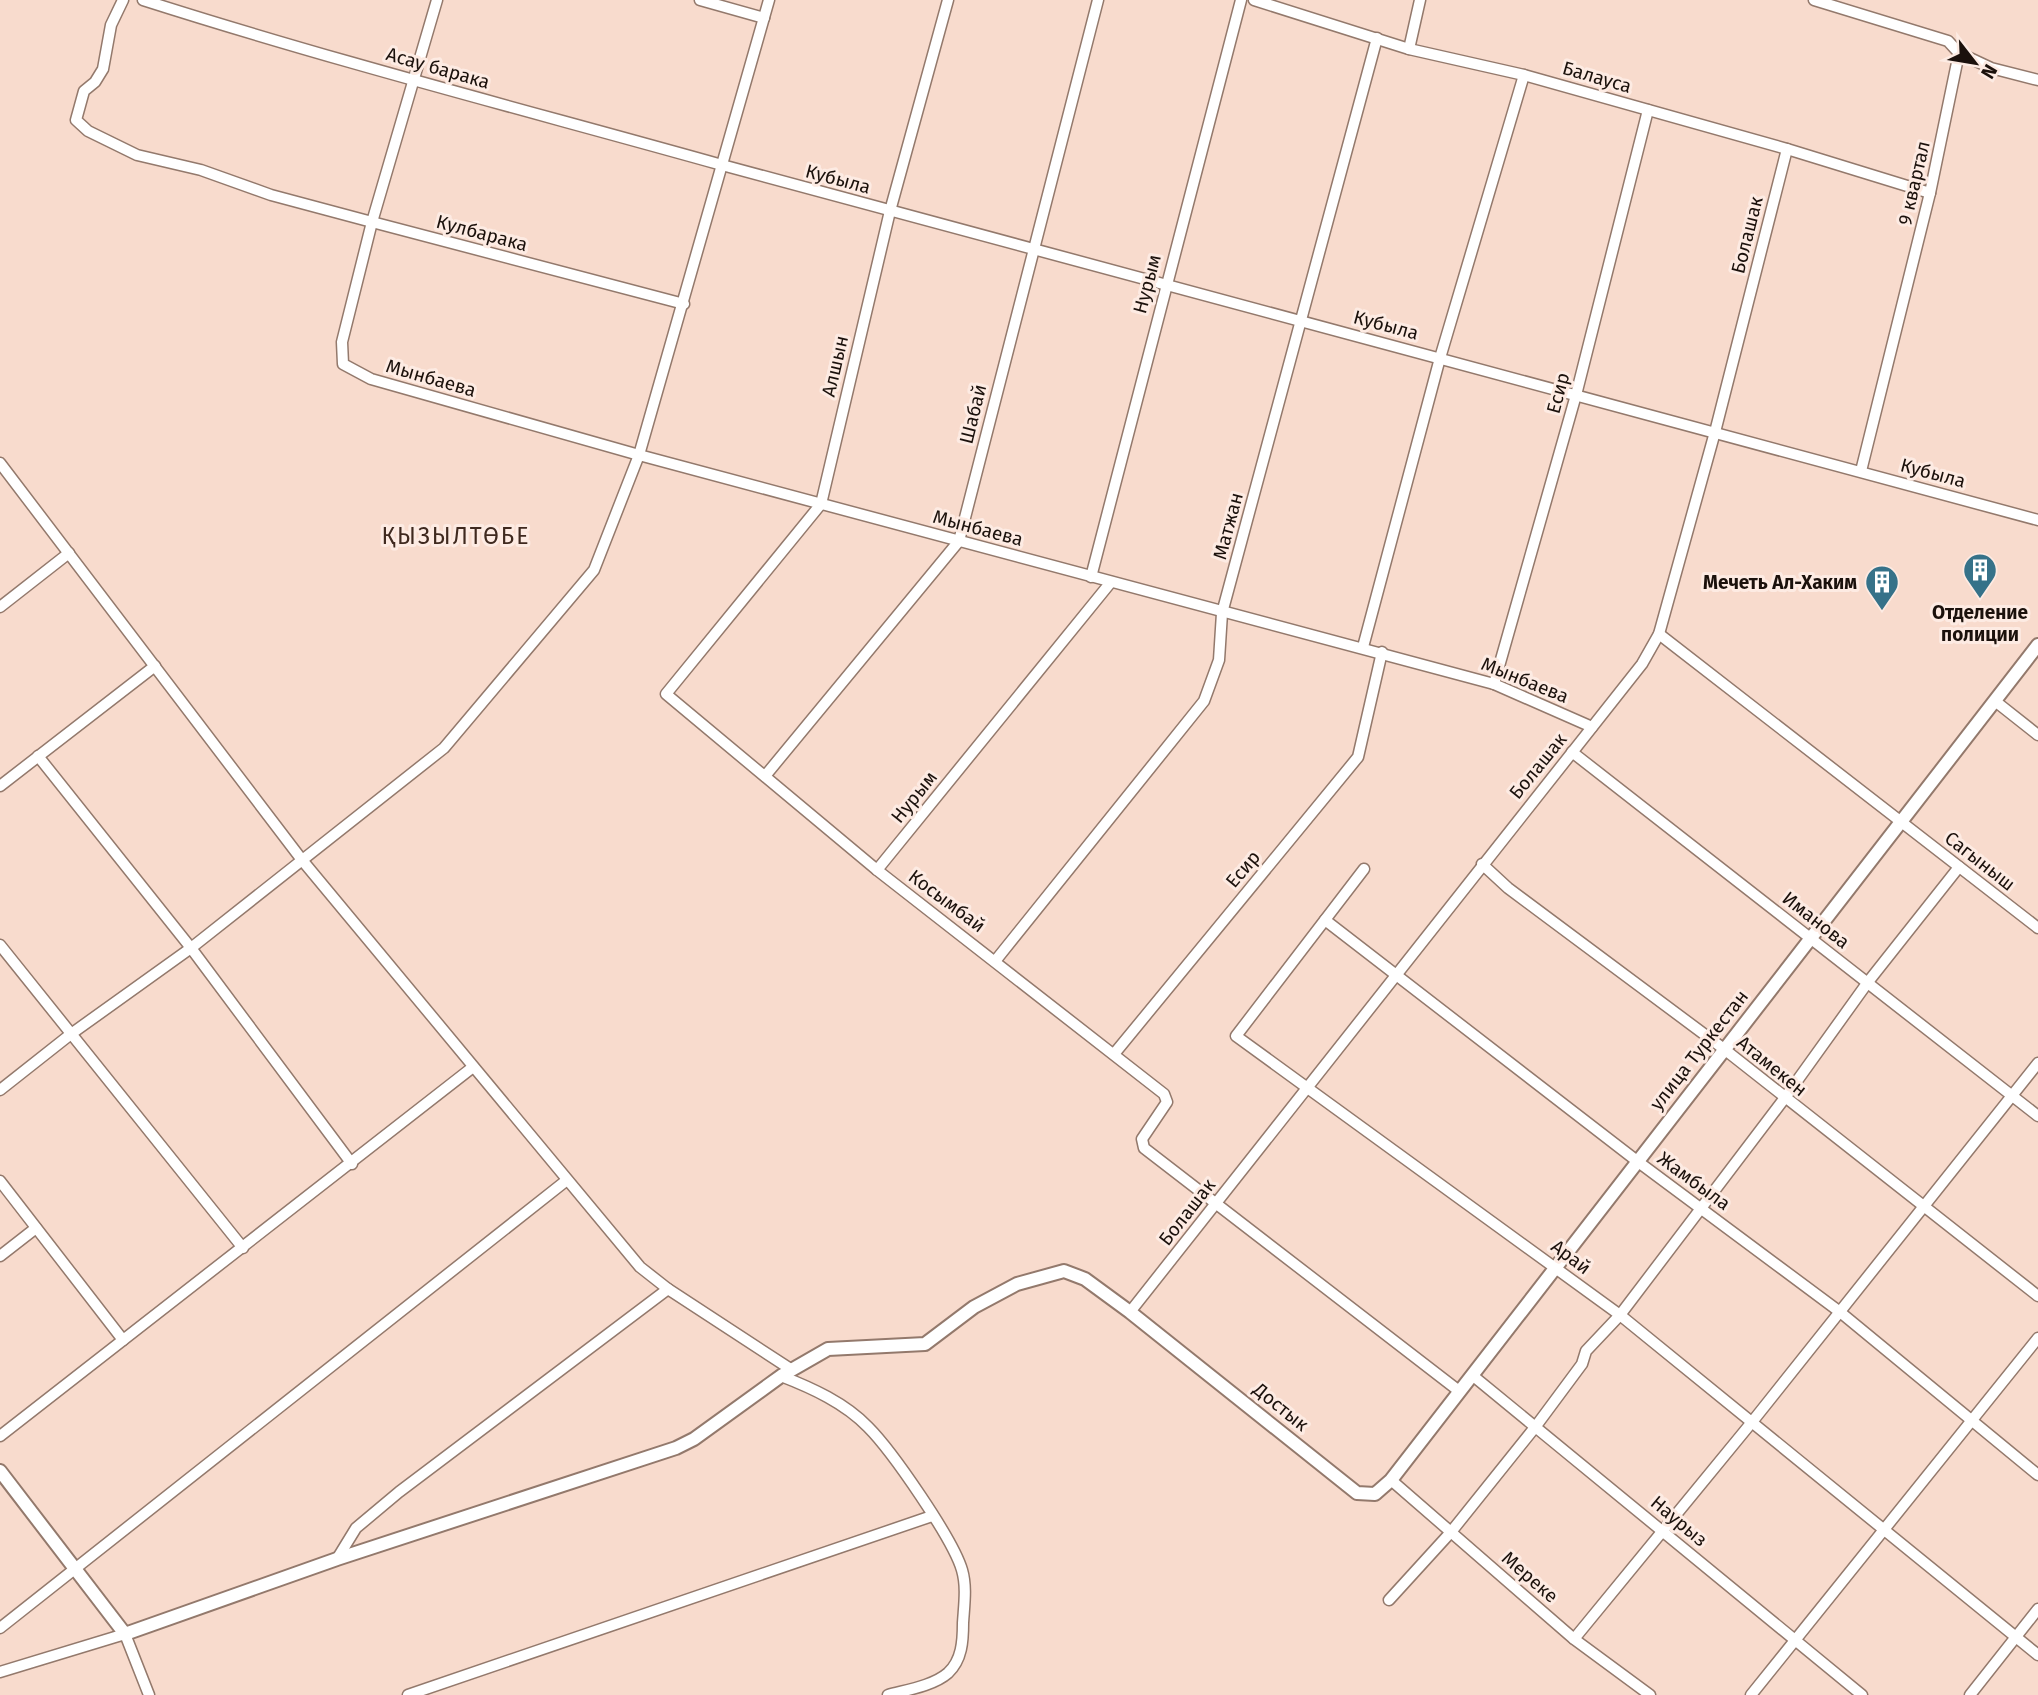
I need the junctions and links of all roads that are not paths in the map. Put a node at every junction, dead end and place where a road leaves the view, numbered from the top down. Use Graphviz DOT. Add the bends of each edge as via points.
graph roads {
  1 [pos="123,0"];
  2 [pos="144,0"];
  3 [pos="437,0"];
  4 [pos="700,0"];
  5 [pos="769,0"];
  6 [pos="948,0"];
  7 [pos="1098,0"];
  8 [pos="1241,0"];
  9 [pos="1254,0"];
  10 [pos="1420,0"];
  11 [pos="1814,0"];
  12 [pos="764,18"];
  13 [pos="1377,38"];
  14 [pos="1409,49"];
  15 [pos="1959,53"];
  16 [pos="1524,75"];
  17 [pos="414,80"];
  18 [pos="2038,80"];
  19 [pos="1648,110"];
  20 [pos="1787,149"];
  21 [pos="724,165"];
  22 [pos="1930,193"];
  23 [pos="890,211"];
  24 [pos="372,222"];
  25 [pos="1034,249"];
  26 [pos="1165,284"];
  27 [pos="684,304"];
  28 [pos="1301,320"];
  29 [pos="1440,358"];
  30 [pos="1576,395"];
  31 [pos="1715,432"];
  32 [pos="639,455"];
  33 [pos="0,463"];
  34 [pos="1861,471"];
  35 [pos="821,504"];
  36 [pos="2038,520"];
  37 [pos="959,541"];
  38 [pos="69,553"];
  39 [pos="1091,577"];
  40 [pos="1111,582"];
  41 [pos="0,607"];
  42 [pos="1222,613"];
  43 [pos="1659,634"];
  44 [pos="2038,645"];
  45 [pos="1363,647"];
  46 [pos="1382,652"];
  47 [pos="155,666"];
  48 [pos="1494,684"];
  49 [pos="666,694"];
  50 [pos="1995,701"];
  51 [pos="1592,727"];
  52 [pos="2038,735"];
  53 [pos="1572,752"];
  54 [pos="38,756"];
  55 [pos="765,776"];
  56 [pos="0,786"];
  57 [pos="1900,822"];
  58 [pos="302,860"];
  59 [pos="1482,864"];
  60 [pos="1959,867"];
  61 [pos="1364,869"];
  62 [pos="877,870"];
  63 [pos="1325,920"];
  64 [pos="2038,928"];
  65 [pos="1811,937"];
  66 [pos="0,945"];
  67 [pos="191,948"];
  68 [pos="996,960"];
  69 [pos="1395,974"];
  70 [pos="1868,982"];
  71 [pos="71,1034"];
  72 [pos="1724,1049"];
  73 [pos="1114,1054"];
  74 [pos="2038,1063"];
  75 [pos="473,1067"];
  76 [pos="1307,1086"];
  77 [pos="0,1090"];
  78 [pos="2012,1094"];
  79 [pos="1784,1099"];
  80 [pos="2038,1116"];
  81 [pos="1637,1161"];
  82 [pos="352,1164"];
  83 [pos="567,1180"];
  84 [pos="0,1181"];
  85 [pos="1216,1204"];
  86 [pos="1923,1207"];
  87 [pos="1701,1208"];
  88 [pos="36,1228"];
  89 [pos="243,1248"];
  90 [pos="0,1256"];
  91 [pos="1555,1266"];
  92 [pos="668,1289"];
  93 [pos="2038,1296"];
  94 [pos="1130,1312"];
  95 [pos="1840,1312"];
  96 [pos="1620,1315"];
  97 [pos="2038,1338"];
  98 [pos="124,1340"];
  99 [pos="787,1373"];
  100 [pos="1472,1374"];
  101 [pos="1459,1391"];
  102 [pos="1971,1420"];
  103 [pos="1752,1422"];
  104 [pos="1535,1426"];
  105 [pos="0,1436"];
  106 [pos="0,1471"];
  107 [pos="2038,1475"];
  108 [pos="1391,1480"];
  109 [pos="932,1516"];
  110 [pos="1882,1528"];
  111 [pos="1663,1531"];
  112 [pos="1451,1532"];
  113 [pos="337,1559"];
  114 [pos="76,1567"];
  115 [pos="1389,1600"];
  116 [pos="2038,1609"];
  117 [pos="0,1628"];
  118 [pos="125,1634"];
  119 [pos="2015,1636"];
  120 [pos="1574,1639"];
  121 [pos="1794,1640"];
  122 [pos="2038,1655"];
  123 [pos="0,1672"];
  124 [pos="149,1695"];
  125 [pos="408,1695"];
  126 [pos="888,1695"];
  127 [pos="1650,1695"];
  128 [pos="1751,1695"];
  129 [pos="1862,1695"];
  130 [pos="1970,1695"];
  1 -- 24 [label="street, Кулбарака" via="109,33 103,69 79,104 76,120 81,126 137,155"];
  2 -- 17 [label="street, Асау барака"];
  3 -- 17 [label="street"];
  4 -- 12 [label="street"];
  5 -- 12 [label="street"];
  6 -- 23 [label="street, Алшын"];
  7 -- 25 [label="street, Шабай"];
  8 -- 26 [label="street, Нурым"];
  9 -- 13 [label="street, Балауса"];
  10 -- 14 [label="street"];
  11 -- 15 [label="street" via="1948,41"];
  12 -- 21 [label="street"];
  13 -- 14 [label="street, Балауса"];
  13 -- 28 [label="street, Матжан"];
  14 -- 16 [label="street, Балауса"];
  15 -- 18 [label="street" via="1991,68"];
  15 -- 22 [label="street, 9 квартал"];
  16 -- 19 [label="street, Балауса"];
  16 -- 29 [label="street"];
  17 -- 21 [label="street, Асау барака"];
  17 -- 24 [label="street"];
  19 -- 20 [label="street, Балауса"];
  19 -- 30 [label="street, Есир"];
  20 -- 22 [label="street, Балауса"];
  20 -- 31 [label="street, Болашак"];
  21 -- 23 [label="street, Кубыла"];
  21 -- 27 [label="street"];
  22 -- 34 [label="street, 9 квартал"];
  23 -- 25 [label="street, Кубыла"];
  23 -- 35 [label="street, Алшын"];
  24 -- 27 [label="street, Кулбарака"];
  24 -- 32 [label="street, Мынбаева" via="342,342 343,364 351,371"];
  25 -- 26 [label="street, Кубыла"];
  25 -- 37 [label="street, Шабай"];
  26 -- 28 [label="street, Кубыла"];
  26 -- 39 [label="street, Нурым"];
  27 -- 32 [label="street"];
  28 -- 29 [label="street, Кубыла"];
  28 -- 42 [label="street, Матжан"];
  29 -- 30 [label="street, Кубыла"];
  29 -- 45 [label="street"];
  30 -- 31 [label="street, Кубыла"];
  30 -- 48 [label="street, Есир"];
  31 -- 34 [label="street, Кубыла"];
  31 -- 43 [label="street, Болашак"];
  32 -- 35 [label="street, Мынбаева"];
  32 -- 58 [label="street" via="594,569 549,625 444,748"];
  33 -- 38 [label="street"];
  34 -- 36 [label="street, Кубыла"];
  35 -- 37 [label="street, Мынбаева"];
  35 -- 49 [label="street, Алшын"];
  37 -- 39 [label="street, Мынбаева"];
  37 -- 55 [label="street, Шабай"];
  38 -- 41 [label="street"];
  38 -- 47 [label="street"];
  39 -- 40 [label="street, Мынбаева"];
  40 -- 42 [label="street, Мынбаева"];
  40 -- 62 [label="street, Нурым"];
  42 -- 45 [label="street, Мынбаева"];
  42 -- 68 [label="street, Матжан" via="1219,660 1204,701"];
  43 -- 51 [label="street, Болашак" via="1642,664"];
  43 -- 57 [label="street, Сагыныш"];
  44 -- 50 [label="street, улица Туркестан"];
  45 -- 46 [label="street, Мынбаева"];
  46 -- 48 [label="street, Мынбаева"];
  46 -- 73 [label="street, Есир" via="1358,757"];
  47 -- 54 [label="street"];
  47 -- 58 [label="street"];
  48 -- 51 [label="street, Мынбаева"];
  49 -- 55 [label="street, Косымбай"];
  50 -- 52 [label="street"];
  50 -- 57 [label="street, улица Туркестан"];
  51 -- 53 [label="street, Болашак"];
  53 -- 59 [label="street, Болашак"];
  53 -- 65 [label="street, Иманова"];
  54 -- 56 [label="street"];
  54 -- 67 [label="street"];
  55 -- 62 [label="street, Косымбай"];
  57 -- 60 [label="street, Сагыныш"];
  57 -- 65 [label="street, улица Туркестан"];
  58 -- 67 [label="street"];
  58 -- 75 [label="street"];
  59 -- 69 [label="street, Болашак"];
  59 -- 72 [label="street, Атамекен"];
  60 -- 64 [label="street, Сагыныш"];
  60 -- 70 [label="street"];
  61 -- 63 [label="street, Арай"];
  62 -- 68 [label="street, Косымбай"];
  63 -- 69 [label="street, Жамбыла"];
  63 -- 76 [label="street, Арай" via="1236,1035"];
  65 -- 70 [label="street, Иманова"];
  65 -- 72 [label="street, улица Туркестан"];
  66 -- 71 [label="street"];
  67 -- 71 [label="street"];
  67 -- 82 [label="street"];
  68 -- 73 [label="street, Косымбай"];
  69 -- 76 [label="street, Болашак"];
  69 -- 81 [label="street, Жамбыла"];
  70 -- 78 [label="street, Иманова"];
  70 -- 79 [label="street"];
  71 -- 77 [label="street"];
  71 -- 89 [label="street"];
  72 -- 79 [label="street, Атамекен"];
  72 -- 81 [label="street, улица Туркестан"];
  73 -- 85 [label="street, Косымбай" via="1167,1098 1141,1144"];
  74 -- 78 [label="street"];
  75 -- 82 [label="street"];
  75 -- 83 [label="street"];
  76 -- 85 [label="street, Болашак"];
  76 -- 91 [label="street, Арай"];
  78 -- 80 [label="street, Иманова"];
  78 -- 86 [label="street"];
  79 -- 86 [label="street, Атамекен"];
  79 -- 87 [label="street"];
  81 -- 87 [label="street, Жамбыла"];
  81 -- 91 [label="street, улица Туркестан"];
  82 -- 89 [label="street"];
  83 -- 92 [label="street" via="640,1267"];
  83 -- 114 [label="street"];
  84 -- 88 [label="street"];
  85 -- 94 [label="street, Болашак"];
  85 -- 101 [label="street"];
  86 -- 93 [label="street, Атамекен"];
  86 -- 95 [label="street"];
  87 -- 95 [label="street, Жамбыла"];
  87 -- 96 [label="street"];
  88 -- 90 [label="street"];
  88 -- 98 [label="street"];
  89 -- 98 [label="street"];
  91 -- 96 [label="street, Арай"];
  91 -- 100 [label="street, улица Туркестан"];
  92 -- 99 [label="street"];
  92 -- 113 [label="street" via="356,1528"];
  94 -- 99 [label="street, Достык" via="1085,1279 1058,1271 1017,1284 974,1307 925,1343 838,1347"];
  94 -- 108 [label="street, Достык" via="1357,1493 1376,1494"];
  95 -- 102 [label="street, Жамбыла"];
  95 -- 103 [label="street"];
  96 -- 103 [label="street, Арай"];
  96 -- 104 [label="street" via="1586,1351 1582,1364"];
  97 -- 102 [label="street"];
  98 -- 105 [label="street"];
  99 -- 109 [label="street" via="869,1428"];
  99 -- 113 [label="street, Достык" via="676,1448"];
  100 -- 101 [label="street, улица Туркестан"];
  100 -- 104 [label="street, Наурыз"];
  101 -- 108 [label="street, улица Туркестан"];
  102 -- 107 [label="street, Жамбыла"];
  102 -- 110 [label="street"];
  103 -- 110 [label="street, Арай"];
  103 -- 111 [label="street"];
  104 -- 111 [label="street, Наурыз"];
  104 -- 112 [label="street"];
  106 -- 114 [label="street"];
  108 -- 112 [label="street, Мереке"];
  109 -- 125 [label="street"];
  109 -- 126 [label="street" via="963,1573 959,1657 936,1681"];
  110 -- 119 [label="street, Арай"];
  110 -- 121 [label="street"];
  111 -- 120 [label="street"];
  111 -- 121 [label="street, Наурыз"];
  112 -- 115 [label="street"];
  112 -- 120 [label="street, Мереке"];
  113 -- 118 [label="street, Достык"];
  114 -- 117 [label="street"];
  114 -- 118 [label="street"];
  116 -- 119 [label="street"];
  118 -- 123 [label="street"];
  118 -- 124 [label="street"];
  119 -- 122 [label="street, Арай"];
  119 -- 130 [label="street"];
  120 -- 127 [label="street, Мереке"];
  121 -- 128 [label="street"];
  121 -- 129 [label="street, Наурыз"];
}
